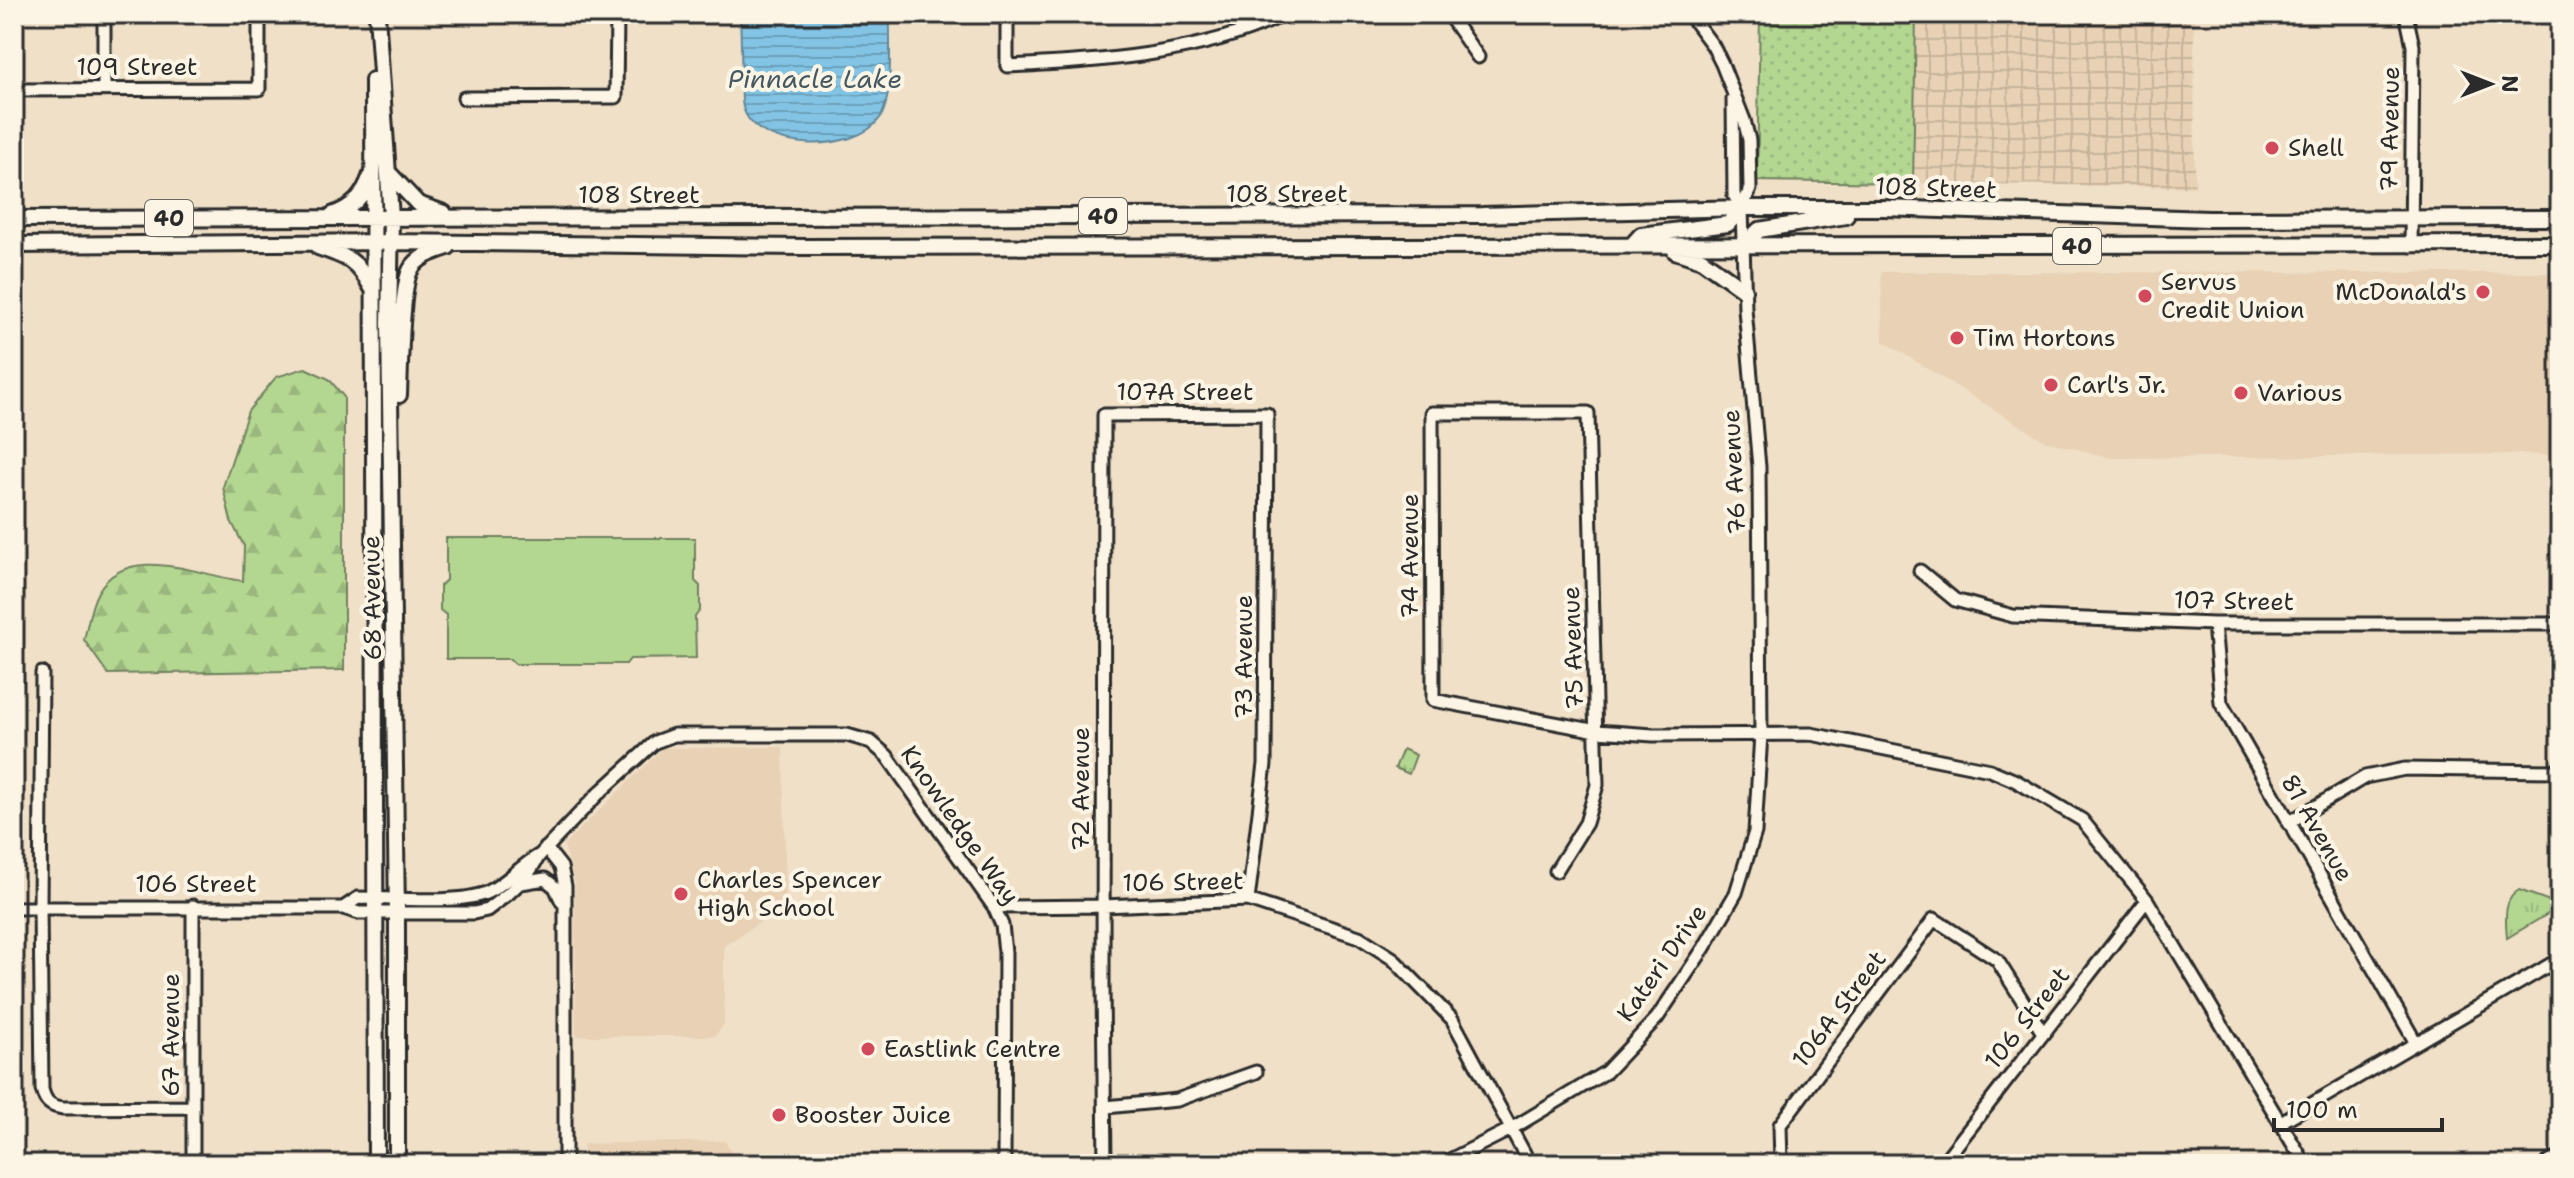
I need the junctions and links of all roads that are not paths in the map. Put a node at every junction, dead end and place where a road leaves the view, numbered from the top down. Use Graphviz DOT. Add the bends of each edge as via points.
graph roads {
  1 [pos="104,14"];
  2 [pos="259,14"];
  3 [pos="377,14"];
  4 [pos="617,14"];
  5 [pos="1007,14"];
  6 [pos="1285,14"];
  7 [pos="1448,14"];
  8 [pos="1689,14"];
  9 [pos="2406,14"];
  10 [pos="378,32"];
  11 [pos="1478,57"];
  12 [pos="104,89"];
  13 [pos="14,90"];
  14 [pos="464,98"];
  15 [pos="374,165"];
  16 [pos="388,172"];
  17 [pos="1742,208"];
  18 [pos="1919,209"];
  19 [pos="464,217"];
  20 [pos="324,218"];
  21 [pos="374,218"];
  22 [pos="391,218"];
  23 [pos="2411,218"];
  24 [pos="2560,218"];
  25 [pos="14,219"];
  26 [pos="303,242"];
  27 [pos="381,242"];
  28 [pos="464,243"];
  29 [pos="2560,244"];
  30 [pos="14,245"];
  31 [pos="1631,246"];
  32 [pos="1743,246"];
  33 [pos="2411,246"];
  34 [pos="1744,290"];
  35 [pos="373,291"];
  36 [pos="1432,413"];
  37 [pos="1267,414"];
  38 [pos="1104,415"];
  39 [pos="392,478"];
  40 [pos="1920,571"];
  41 [pos="2214,624"];
  42 [pos="2560,624"];
  43 [pos="42,673"];
  44 [pos="1597,731"];
  45 [pos="1761,734"];
  46 [pos="2560,771"];
  47 [pos="2288,823"];
  48 [pos="542,852"];
  49 [pos="1556,871"];
  50 [pos="519,884"];
  51 [pos="397,898"];
  52 [pos="1248,900"];
  53 [pos="2147,900"];
  54 [pos="40,906"];
  55 [pos="193,906"];
  56 [pos="375,906"];
  57 [pos="1103,906"];
  58 [pos="994,907"];
  59 [pos="14,908"];
  60 [pos="565,910"];
  61 [pos="397,914"];
  62 [pos="2560,959"];
  63 [pos="2043,1033"];
  64 [pos="2416,1043"];
  65 [pos="1256,1072"];
  66 [pos="193,1107"];
  67 [pos="1106,1107"];
  68 [pos="2281,1122"];
  69 [pos="1511,1129"];
  70 [pos="2560,1156"];
  71 [pos="193,1164"];
  72 [pos="376,1164"];
  73 [pos="397,1164"];
  74 [pos="565,1164"];
  75 [pos="1004,1164"];
  76 [pos="1105,1164"];
  77 [pos="1442,1164"];
  78 [pos="1530,1164"];
  79 [pos="1781,1164"];
  80 [pos="1942,1164"];
  81 [pos="2305,1164"];
  82 [pos="2546,1164"];
  1 -- 12 [label="street"];
  2 -- 12 [label="street, 109 Street" via="259,89"];
  3 -- 10 [label="main road, 68 Avenue"];
  4 -- 14 [label="street" via="616,97"];
  5 -- 6 [label="street" via="1007,66 1108,61 1196,44"];
  7 -- 11 [label="street"];
  8 -- 17 [label="street, 76 Avenue" via="1713,46 1733,91 1734,195"];
  9 -- 23 [label="street, 79 Avenue" via="2413,46"];
  10 -- 15 [label="main road, 68 Avenue"];
  10 -- 16 [label="main road, 68 Avenue"];
  12 -- 13 [label="street, 109 Street"];
  15 -- 20 [label="main road" via="354,205"];
  15 -- 21 [label="main road, 68 Avenue"];
  16 -- 19 [label="main road" via="418,204"];
  16 -- 22 [label="main road, 68 Avenue"];
  17 -- 18 [label="main road, 108 Street / 40"];
  17 -- 19 [label="main road, 108 Street / 40" via="1482,215"];
  17 -- 31 [label="main road" via="1728,224 1641,235"];
  17 -- 32 [label="street, 76 Avenue"];
  18 -- 23 [label="main road, 108 Street / 40" via="2209,219"];
  18 -- 32 [label="main road" via="1759,230"];
  19 -- 22 [label="main road, 108 Street / 40"];
  20 -- 21 [label="main road, 108 Street / 40"];
  20 -- 25 [label="main road, 108 Street / 40"];
  21 -- 22 [label="main road, 108 Street / 40"];
  21 -- 27 [label="main road, 68 Avenue"];
  22 -- 27 [label="main road, 68 Avenue"];
  23 -- 24 [label="main road, 108 Street / 40"];
  23 -- 33 [label="street, 79 Avenue"];
  26 -- 27 [label="main road, 108 Street / 40"];
  26 -- 30 [label="main road, 108 Street / 40"];
  26 -- 35 [label="main road" via="358,265"];
  27 -- 28 [label="main road, 108 Street / 40"];
  27 -- 35 [label="main road, 68 Avenue"];
  27 -- 39 [label="main road, 68 Avenue"];
  28 -- 31 [label="main road, 108 Street / 40"];
  28 -- 39 [label="main road" via="430,252 405,280"];
  29 -- 33 [label="main road, 108 Street / 40"];
  31 -- 32 [label="main road, 108 Street / 40"];
  31 -- 34 [label="main road" via="1684,252"];
  32 -- 33 [label="main road, 108 Street / 40"];
  32 -- 34 [label="street, 76 Avenue"];
  34 -- 45 [label="street, 76 Avenue" via="1759,467"];
  35 -- 56 [label="main road, 68 Avenue"];
  36 -- 44 [label="street, 74 Avenue" via="1433,700"];
  36 -- 44 [label="street, 75 Avenue" via="1588,413"];
  37 -- 38 [label="street, 107A Street"];
  37 -- 52 [label="street, 73 Avenue" via="1265,764"];
  38 -- 57 [label="street, 72 Avenue"];
  39 -- 51 [label="main road, 68 Avenue"];
  40 -- 41 [label="street, 107 Street" via="1955,600 2013,616"];
  41 -- 42 [label="street, 107 Street"];
  41 -- 47 [label="street, 81 Avenue" via="2221,703"];
  43 -- 54 [label="street"];
  44 -- 45 [label="street"];
  44 -- 49 [label="street, 75 Avenue" via="1597,785 1590,810"];
  45 -- 53 [label="street" via="1811,734 1990,770 2016,781 2082,820"];
  45 -- 69 [label="street, Kateri Drive" via="1755,832 1736,893 1704,948 1657,1018 1606,1072"];
  46 -- 47 [label="street" via="2405,769 2365,777"];
  47 -- 64 [label="street, 81 Avenue"];
  48 -- 50 [label="street, Knowledge Way"];
  48 -- 51 [label="street, Knowledge Way" via="485,894"];
  48 -- 58 [label="street, Knowledge Way" via="655,742 674,735 847,735 871,742 887,756"];
  48 -- 60 [label="street" via="561,867"];
  50 -- 60 [label="street" via="537,878 550,882"];
  50 -- 61 [label="street, Knowledge Way" via="487,910"];
  51 -- 56 [label="street, Knowledge Way"];
  51 -- 61 [label="main road, 68 Avenue"];
  52 -- 57 [label="street, 106 Street"];
  52 -- 69 [label="street, 106 Street" via="1359,937 1392,958 1452,1019"];
  53 -- 63 [label="street, 106 Street"];
  53 -- 68 [label="street"];
  54 -- 55 [label="street, 106 Street"];
  54 -- 59 [label="street, 106 Street"];
  54 -- 66 [label="street" via="45,1101 63,1108"];
  55 -- 56 [label="street, 106 Street" via="343,908 358,898"];
  55 -- 66 [label="street, 67 Avenue"];
  56 -- 61 [label="street, Knowledge Way"];
  56 -- 72 [label="main road, 68 Avenue"];
  57 -- 58 [label="street, 106 Street"];
  57 -- 67 [label="street, 72 Avenue"];
  58 -- 75 [label="street, Knowledge Way" via="1005,952"];
  60 -- 74 [label="street"];
  61 -- 73 [label="main road, 68 Avenue"];
  62 -- 64 [label="street"];
  63 -- 79 [label="street, 106A Street" via="1997,960 1934,919 1780,1125"];
  63 -- 80 [label="street, 106 Street"];
  64 -- 68 [label="street"];
  65 -- 67 [label="street" via="1177,1100"];
  66 -- 71 [label="street, 67 Avenue"];
  67 -- 76 [label="street, 72 Avenue"];
  68 -- 81 [label="street"];
  69 -- 77 [label="street, Kateri Drive"];
  69 -- 78 [label="street"];
  70 -- 82 [label="street"];
}
